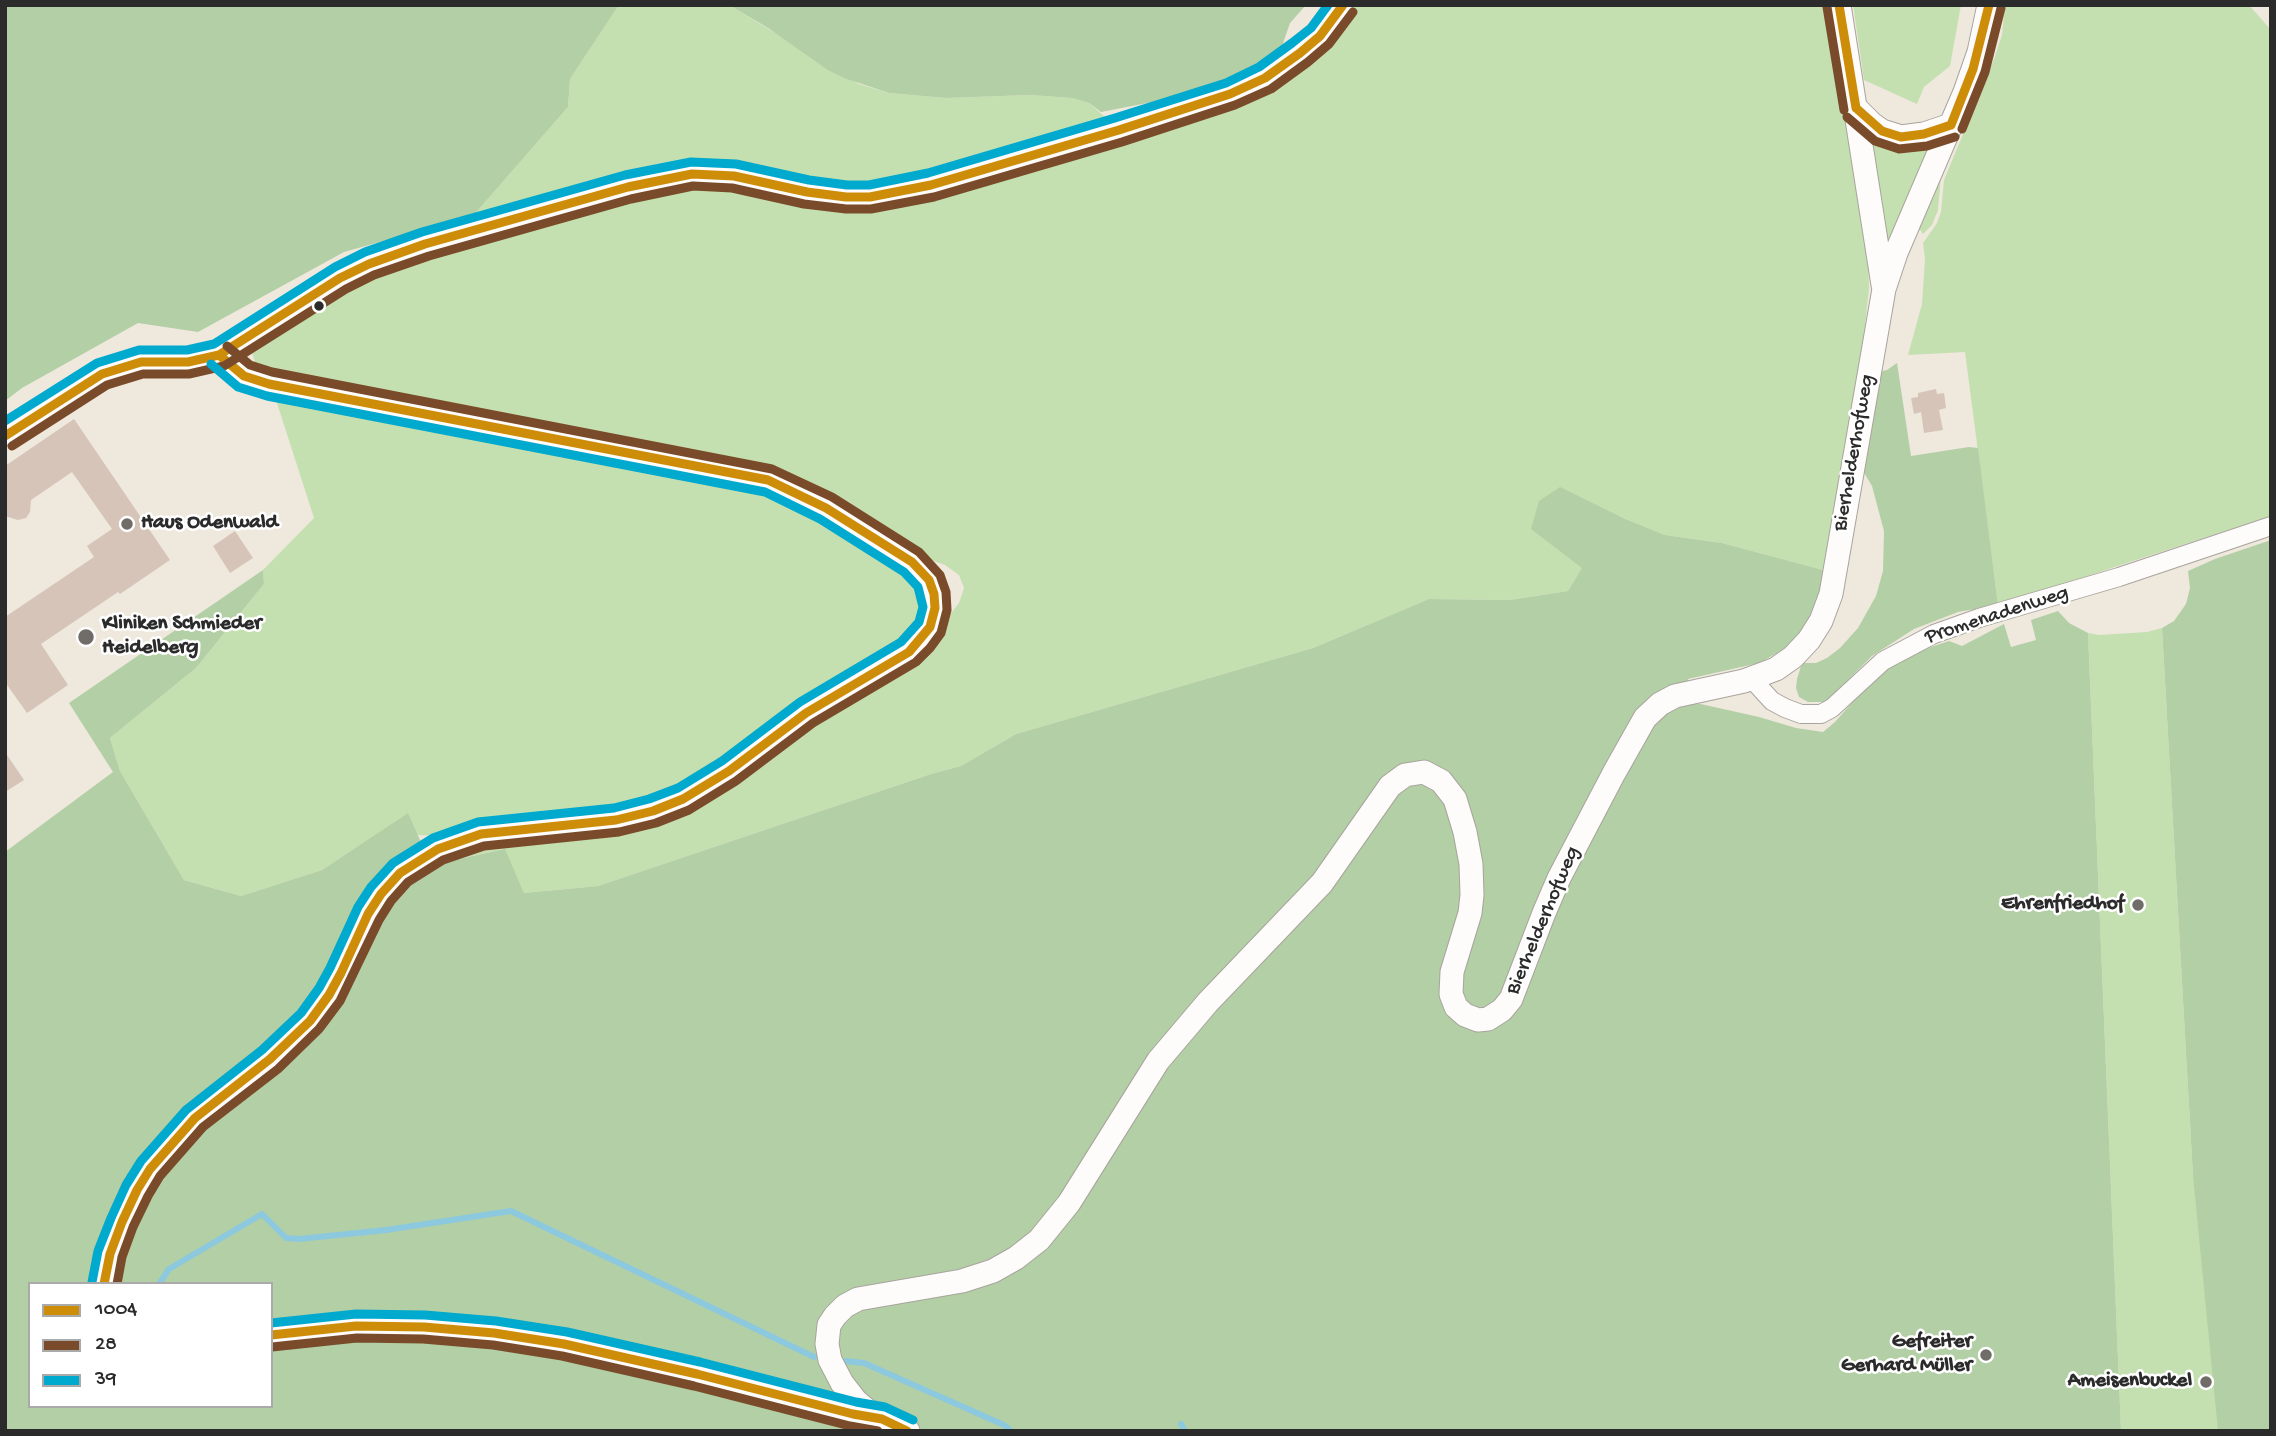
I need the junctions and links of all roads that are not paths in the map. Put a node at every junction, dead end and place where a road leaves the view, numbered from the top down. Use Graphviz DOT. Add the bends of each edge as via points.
graph roads {
  1 [pos="1343,5"];
  2 [pos="1839,5"];
  3 [pos="1990,5"];
  4 [pos="1856,108"];
  5 [pos="1951,125"];
  6 [pos="1884,289"];
  7 [pos="219,355"];
  8 [pos="5,436"];
  9 [pos="2271,526"];
  10 [pos="1751,678"];
  11 [pos="104,1282"];
  12 [pos="273,1335"];
  13 [pos="882,1419"];
  14 [pos="908,1431"];
  1 -- 7 [label="street" via="1320,36 1300,53 1265,78 1218,99 931,185 870,197 822,195 705,173 628,187 369,264"];
  2 -- 4 [label="street"];
  3 -- 5 [label="street, Bierhelderhofweg" via="1973,69"];
  4 -- 5 [label="street" via="1882,131 1901,137"];
  4 -- 6 [label="street"];
  5 -- 6 [label="street, Bierhelderhofweg"];
  6 -- 10 [label="street, Bierhelderhofweg" via="1827,608 1814,634 1793,657"];
  7 -- 8 [label="street" via="188,362 141,362 112,370"];
  7 -- 11 [label="street" via="244,376 269,384 768,480 826,508 912,562 929,580 935,608 930,627 909,652 806,713 692,794 616,820 481,834 423,856 400,873 368,914 341,973 310,1021 195,1118 150,1169 122,1222"];
  9 -- 10 [label="street, Promenadenweg" via="1934,634 1883,661 1821,714 1785,708"];
  10 -- 13 [label="street, Bierhelderhofweg" via="1681,694 1645,718 1559,878 1511,999 1488,1019 1465,1016 1451,994 1452,972 1472,895 1471,864 1455,799 1446,784 1424,772 1405,775 1390,786 1322,883 1158,1061 1069,1203 1039,1240 993,1271 962,1281 864,1297 838,1312 827,1334 830,1360 856,1401"];
  12 -- 13 [label="street" via="369,1326 494,1333 564,1344"];
  13 -- 14 [label="street"];
}
